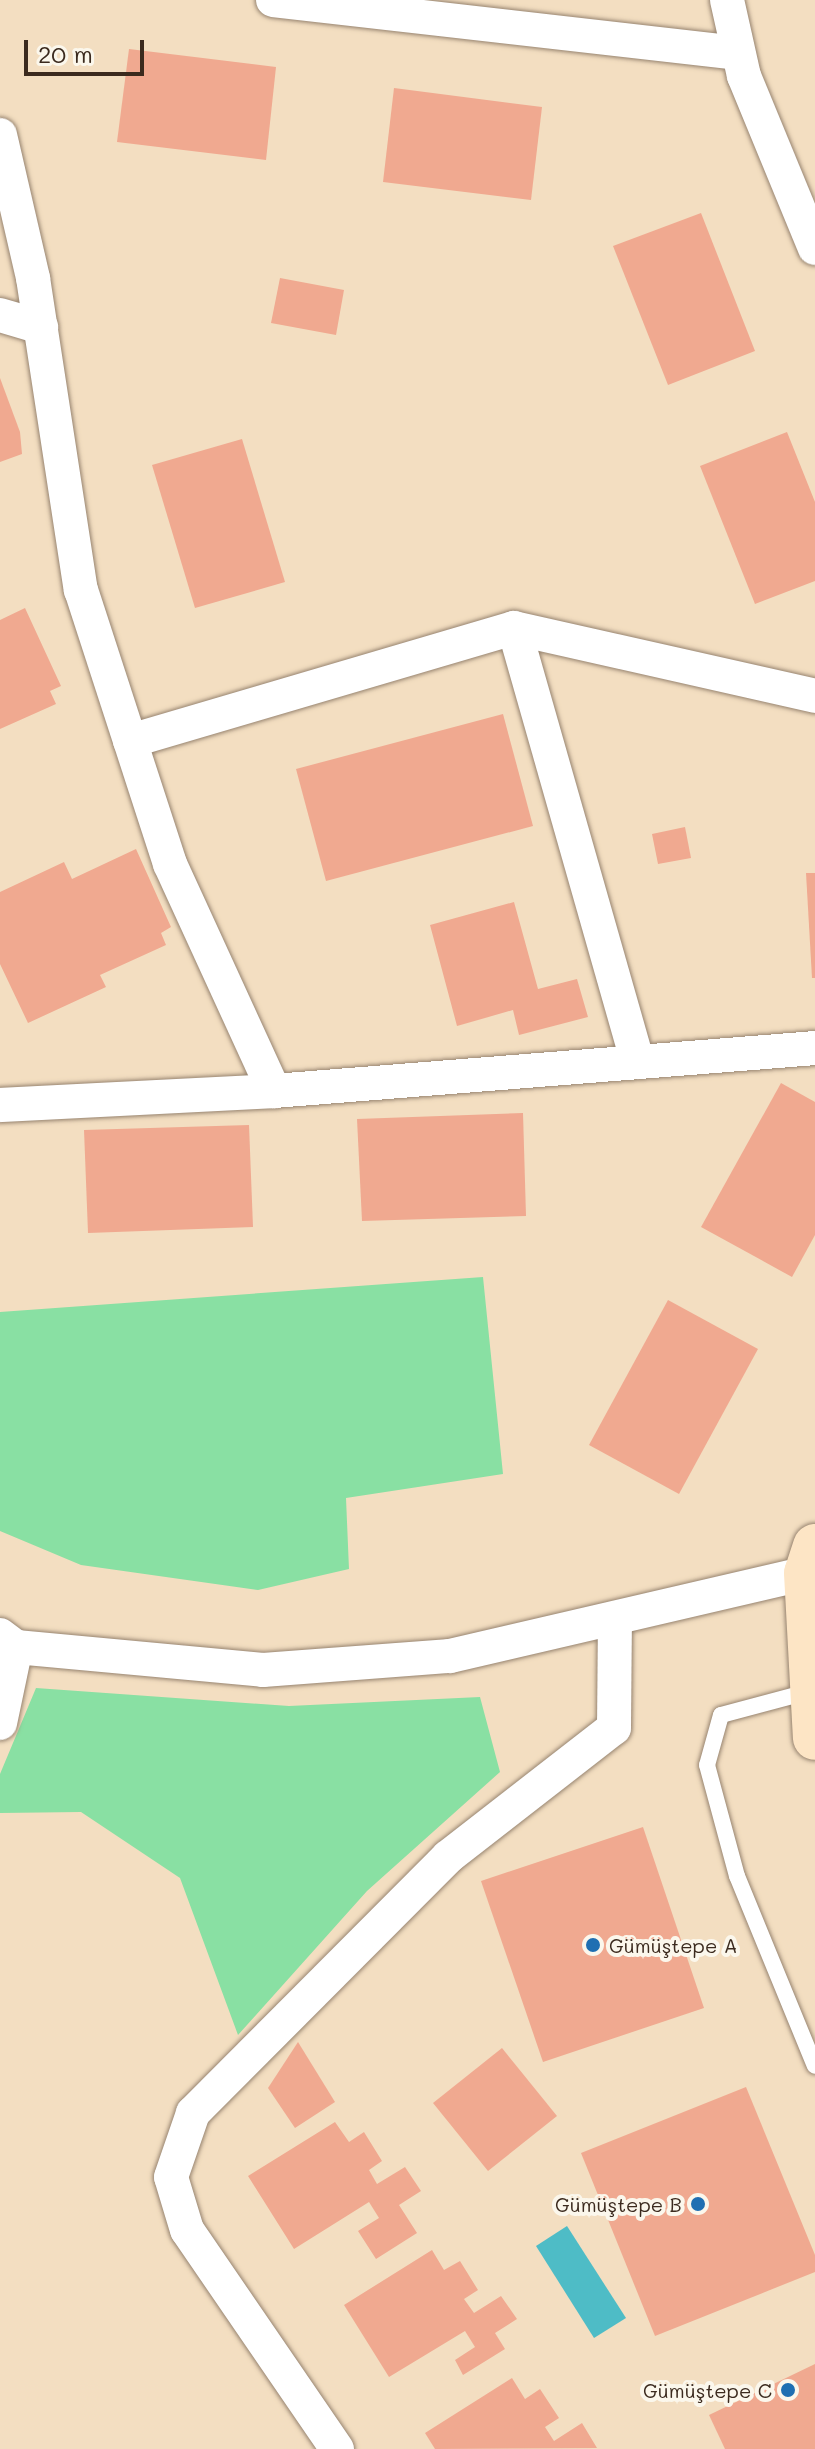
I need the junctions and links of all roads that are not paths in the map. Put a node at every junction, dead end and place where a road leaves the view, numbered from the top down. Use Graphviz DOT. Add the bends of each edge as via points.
graph roads {
  1 [pos="273,0"];
  2 [pos="727,0"];
  3 [pos="737,53"];
  4 [pos="0,135"];
  5 [pos="815,248"];
  6 [pos="0,315"];
  7 [pos="41,327"];
  8 [pos="514,628"];
  9 [pos="815,696"];
  10 [pos="130,741"];
  11 [pos="815,1048"];
  12 [pos="638,1062"];
  13 [pos="274,1091"];
  14 [pos="0,1105"];
  15 [pos="810,1560"];
  16 [pos="615,1621"];
  17 [pos="8,1641"];
  18 [pos="811,1691"];
  19 [pos="0,1723"];
  20 [pos="815,1738"];
  21 [pos="815,2066"];
  22 [pos="337,2449"];
  1 -- 3 [label="street"];
  2 -- 3 [label="street"];
  3 -- 5 [label="street"];
  4 -- 7 [label="street"];
  6 -- 7 [label="street"];
  7 -- 10 [label="street" via="81,590"];
  8 -- 9 [label="street"];
  8 -- 10 [label="street"];
  8 -- 12 [label="street"];
  10 -- 13 [label="street" via="170,864"];
  11 -- 12 [label="street"];
  12 -- 13 [label="street"];
  13 -- 14 [label="street"];
  15 -- 16 [label="street"];
  15 -- 18 [label="main road"];
  16 -- 17 [label="street" via="450,1656 263,1670"];
  16 -- 22 [label="street" via="614,1728 448,1857 193,2113 171,2177 187,2230"];
  17 -- 19 [label="street"];
  18 -- 20 [label="main road"];
  18 -- 21 [label="lane" via="721,1715 707,1765 737,1876"];
}
